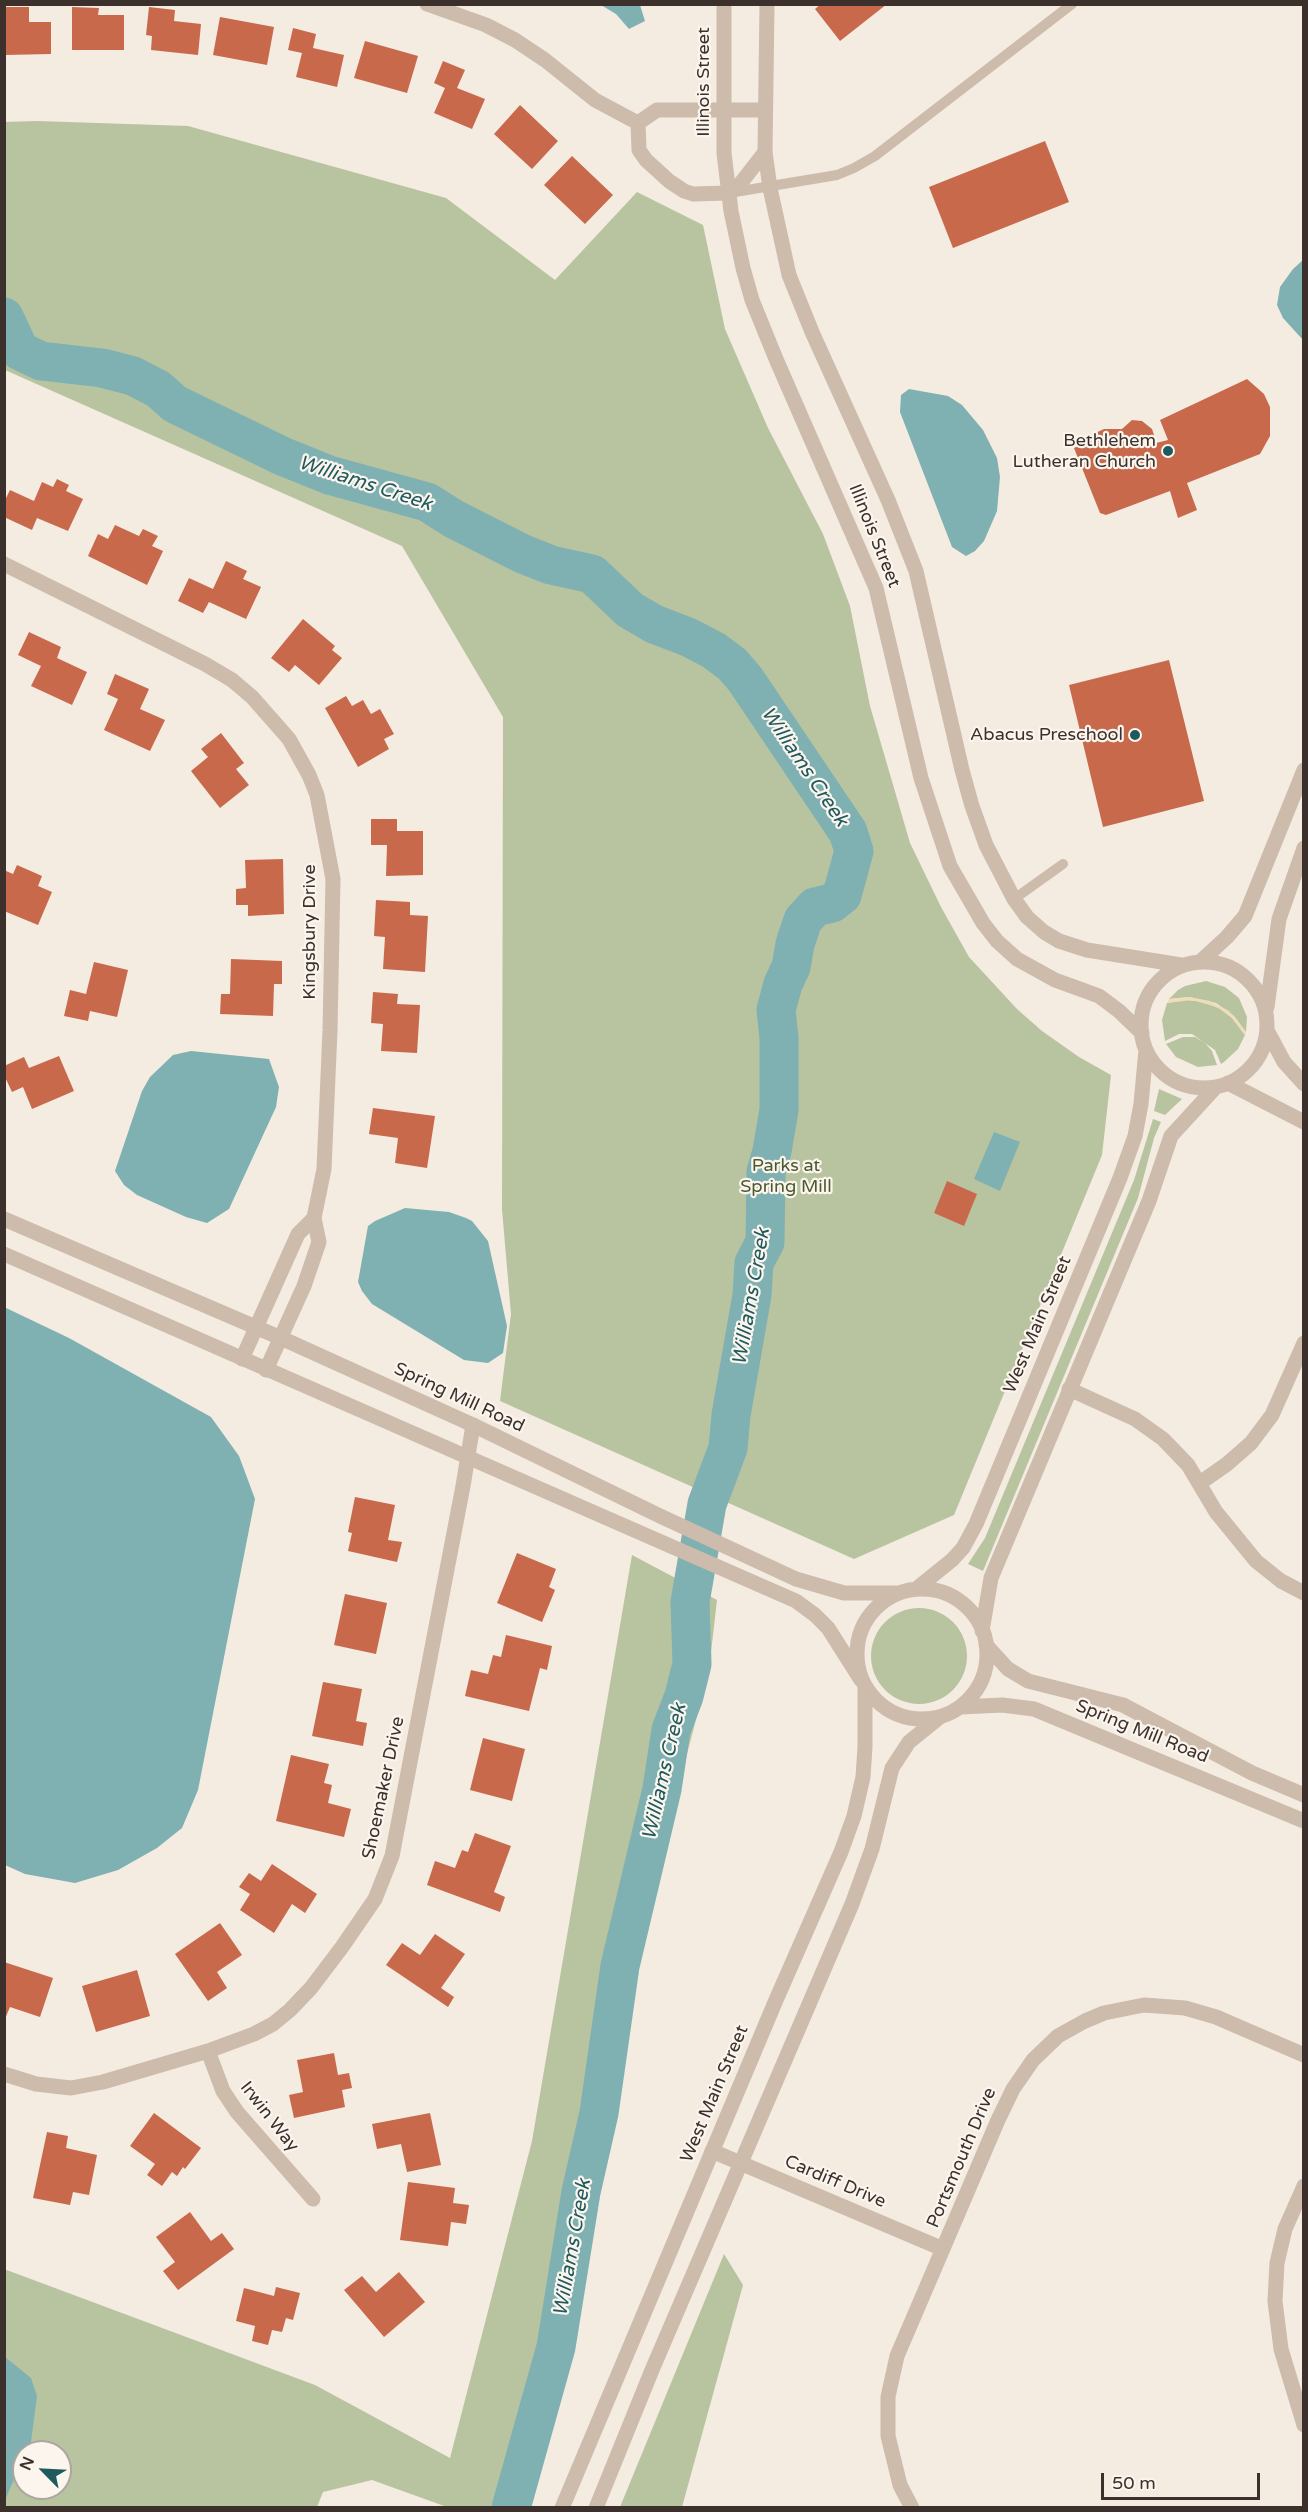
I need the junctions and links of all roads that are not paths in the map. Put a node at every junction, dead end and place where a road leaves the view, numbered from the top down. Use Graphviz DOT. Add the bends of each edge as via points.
graph roads {
  1 [pos="426,4"];
  2 [pos="724,4"];
  3 [pos="767,4"];
  4 [pos="1072,4"];
  5 [pos="723,110"];
  6 [pos="765,110"];
  7 [pos="638,123"];
  8 [pos="765,152"];
  9 [pos="770,188"];
  10 [pos="728,193"];
  11 [pos="4,564"];
  12 [pos="1304,770"];
  13 [pos="1304,848"];
  14 [pos="1063,864"];
  15 [pos="1014,899"];
  16 [pos="1201,961"];
  17 [pos="1181,965"];
  18 [pos="1266,1010"];
  19 [pos="1268,1032"];
  20 [pos="1142,1033"];
  21 [pos="1146,1050"];
  22 [pos="1304,1084"];
  23 [pos="1222,1086"];
  24 [pos="1304,1122"];
  25 [pos="314,1218"];
  26 [pos="4,1219"];
  27 [pos="4,1254"];
  28 [pos="255,1328"];
  29 [pos="281,1338"];
  30 [pos="1304,1343"];
  31 [pos="242,1359"];
  32 [pos="266,1370"];
  33 [pos="1069,1389"];
  34 [pos="473,1425"];
  35 [pos="468,1457"];
  36 [pos="1200,1483"];
  37 [pos="916,1589"];
  38 [pos="899,1593"];
  39 [pos="1304,1593"];
  40 [pos="984,1638"];
  41 [pos="863,1684"];
  42 [pos="961,1707"];
  43 [pos="940,1717"];
  44 [pos="1304,1795"];
  45 [pos="1304,1821"];
  46 [pos="208,2050"];
  47 [pos="1304,2055"];
  48 [pos="4,2074"];
  49 [pos="712,2151"];
  50 [pos="740,2163"];
  51 [pos="1304,2187"];
  52 [pos="313,2199"];
  53 [pos="943,2249"];
  54 [pos="1304,2425"];
  55 [pos="562,2508"];
  56 [pos="596,2508"];
  57 [pos="912,2508"];
  1 -- 7 [label="street" via="514,39 595,100"];
  2 -- 5 [label="street, Illinois Street"];
  3 -- 6 [label="street, Illinois Street"];
  4 -- 9 [label="lane" via="875,156 837,175"];
  5 -- 6 [label="street"];
  5 -- 7 [label="street" via="657,110"];
  5 -- 10 [label="street, Illinois Street"];
  6 -- 8 [label="street, Illinois Street"];
  7 -- 10 [label="street" via="639,150 669,182 693,194"];
  8 -- 9 [label="street, Illinois Street"];
  8 -- 10 [label="street"];
  9 -- 10 [label="lane"];
  9 -- 15 [label="street, Illinois Street" via="789,276 916,571 972,806 986,845"];
  10 -- 20 [label="street, Illinois Street" via="756,310 876,588 921,778 958,884 997,941 1017,959 1055,980 1099,996"];
  11 -- 25 [label="street, Kingsbury Drive" via="232,680 289,739 309,775 322,812 333,879 324,1169"];
  12 -- 16 [label="street" via="1245,916"];
  13 -- 18 [label="street" via="1279,919"];
  14 -- 15 [label="lane"];
  15 -- 17 [label="street, Illinois Street" via="1044,932 1074,947"];
  16 -- 17 [label="street"];
  16 -- 18 [label="street" via="1239,972 1256,989"];
  17 -- 20 [label="street" via="1149,993 1141,1017"];
  18 -- 19 [label="street"];
  19 -- 22 [label="street" via="1284,1062"];
  19 -- 23 [label="street" via="1255,1063"];
  20 -- 21 [label="street"];
  21 -- 23 [label="street" via="1174,1081 1200,1088"];
  21 -- 37 [label="street, West Main Street" via="1141,1104 1124,1168 976,1524 952,1560"];
  23 -- 24 [label="street"];
  23 -- 33 [label="street" via="1171,1136 1153,1191"];
  25 -- 28 [label="street, Kingsbury Drive" via="298,1234"];
  25 -- 29 [label="street, Kingsbury Drive" via="319,1242"];
  26 -- 28 [label="street, Spring Mill Road"];
  27 -- 31 [label="street"];
  28 -- 29 [label="street, Spring Mill Road"];
  28 -- 31 [label="street, Kingsbury Drive"];
  29 -- 32 [label="street, Kingsbury Drive"];
  29 -- 34 [label="street, Spring Mill Road"];
  30 -- 36 [label="street" via="1272,1414 1251,1443"];
  31 -- 32 [label="street"];
  32 -- 35 [label="street"];
  33 -- 36 [label="street" via="1135,1419 1163,1439"];
  33 -- 40 [label="street" via="991,1578"];
  34 -- 35 [label="street, Shoemaker Drive"];
  34 -- 38 [label="street, Spring Mill Road" via="796,1579 836,1592"];
  35 -- 41 [label="street" via="796,1601 828,1628"];
  35 -- 46 [label="street, Shoemaker Drive" via="392,1856 375,1899 317,1980 290,2010 254,2034"];
  36 -- 39 [label="street" via="1228,1529 1256,1561"];
  37 -- 38 [label="street"];
  37 -- 40 [label="street" via="939,1592 961,1602 977,1620"];
  38 -- 41 [label="street" via="871,1613 862,1628 857,1654"];
  40 -- 42 [label="street" via="984,1673 979,1686"];
  40 -- 44 [label="street, Spring Mill Road" via="1008,1669 1020,1677 1124,1705 1252,1773"];
  41 -- 43 [label="street" via="879,1704 897,1715 918,1720"];
  41 -- 49 [label="street, West Main Street" via="864,1768 851,1825"];
  42 -- 43 [label="street"];
  42 -- 45 [label="street, Spring Mill Road" via="1002,1705 1034,1710"];
  43 -- 50 [label="street" via="919,1732 896,1759 867,1865"];
  46 -- 48 [label="street, Shoemaker Drive" via="71,2088 36,2084"];
  46 -- 52 [label="street, Irwin Way" via="223,2091 237,2112"];
  47 -- 53 [label="street, Portsmouth Drive" via="1216,2017 1185,2008 1144,2005 1084,2021 1058,2037 1033,2060 1013,2089"];
  49 -- 50 [label="street, Cardiff Drive"];
  49 -- 55 [label="street, West Main Street"];
  50 -- 53 [label="street, Cardiff Drive"];
  50 -- 56 [label="street"];
  51 -- 54 [label="street" via="1285,2229 1276,2263 1275,2301 1281,2349"];
  53 -- 57 [label="street, Portsmouth Drive" via="897,2356 888,2397 890,2445 900,2485"];
}
